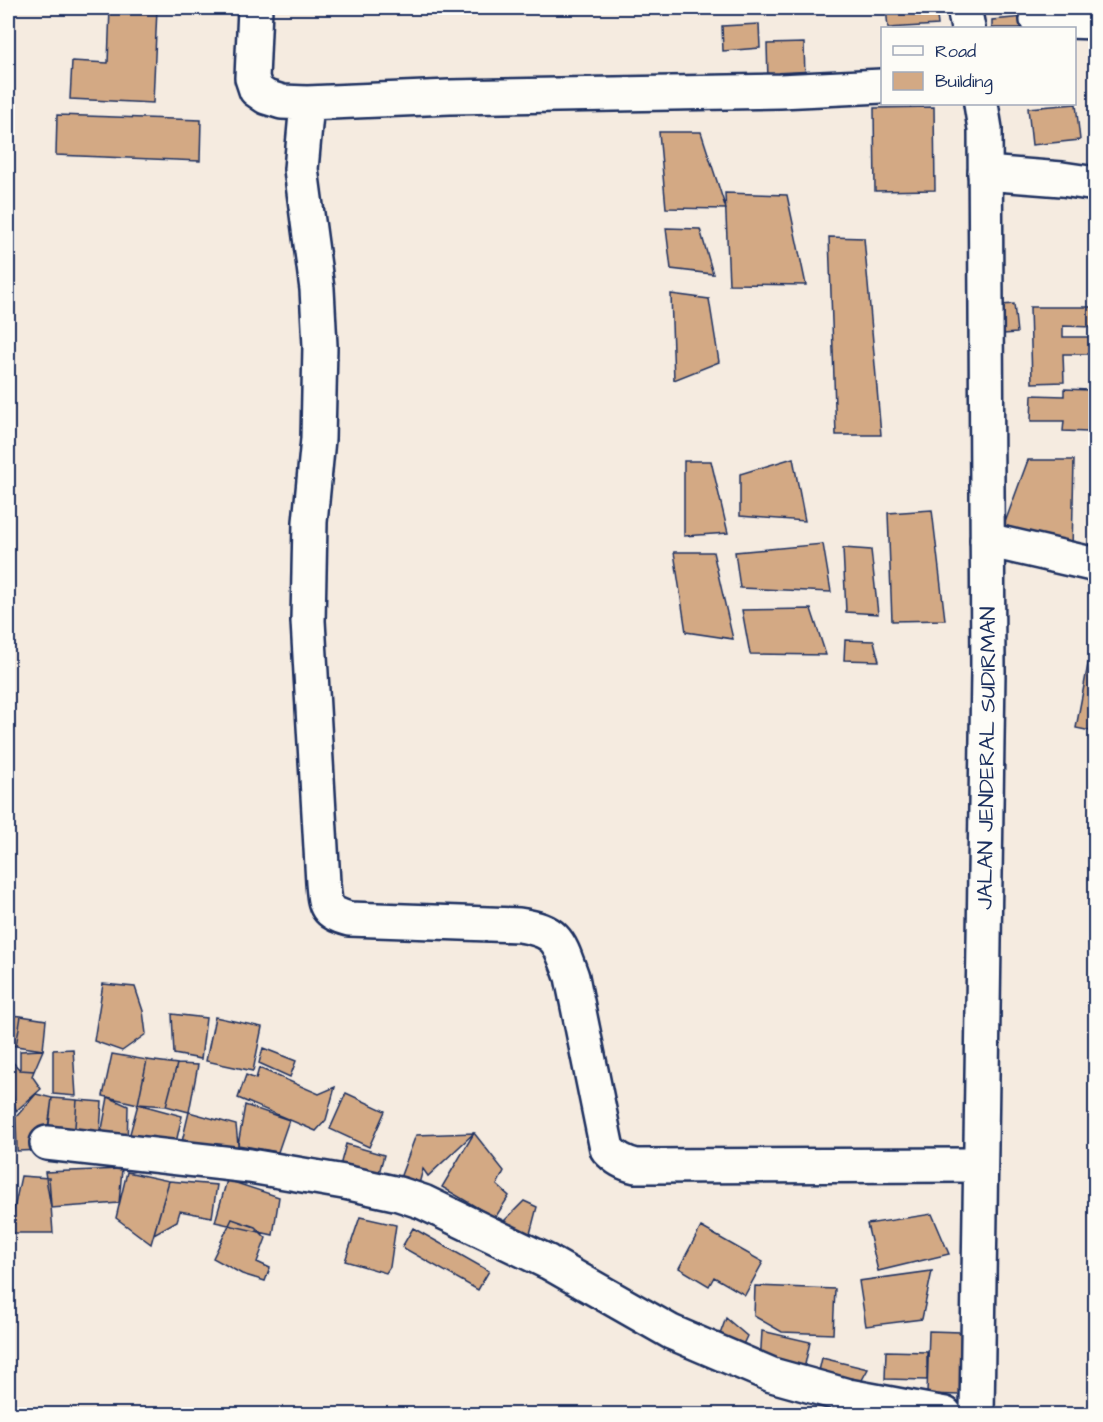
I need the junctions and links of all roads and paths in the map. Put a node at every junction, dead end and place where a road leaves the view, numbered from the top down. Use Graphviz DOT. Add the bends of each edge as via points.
graph roads {
  1 [pos="255,8"];
  2 [pos="964,8"];
  3 [pos="1037,20"];
  4 [pos="1095,22"];
  5 [pos="968,27"];
  6 [pos="881,86"];
  7 [pos="307,103"];
  8 [pos="981,105"];
  9 [pos="985,173"];
  10 [pos="1095,184"];
  11 [pos="987,540"];
  12 [pos="1095,563"];
  13 [pos="47,1143"];
  14 [pos="980,1165"];
  15 [pos="945,1414"];
  16 [pos="977,1414"];
  1 -- 7 [label="street" via="252,78 256,90 266,98"];
  2 -- 5 [label="street"];
  3 -- 4 [label="street"];
  6 -- 7 [label="street"];
  7 -- 14 [label="street" via="301,169 317,289 320,346 308,621 326,908 333,915 349,919 519,925 551,934 572,977 608,1149 628,1164"];
  8 -- 9 [label="street, JALAN JENDERAL SUDIRMAN"];
  9 -- 10 [label="street"];
  9 -- 11 [label="street, JALAN JENDERAL SUDIRMAN"];
  11 -- 12 [label="street"];
  11 -- 14 [label="street, JALAN JENDERAL SUDIRMAN"];
  13 -- 15 [label="street" via="250,1166 399,1194 548,1262 671,1332 772,1375 848,1396"];
  14 -- 16 [label="street, JALAN JENDERAL SUDIRMAN"];
}
